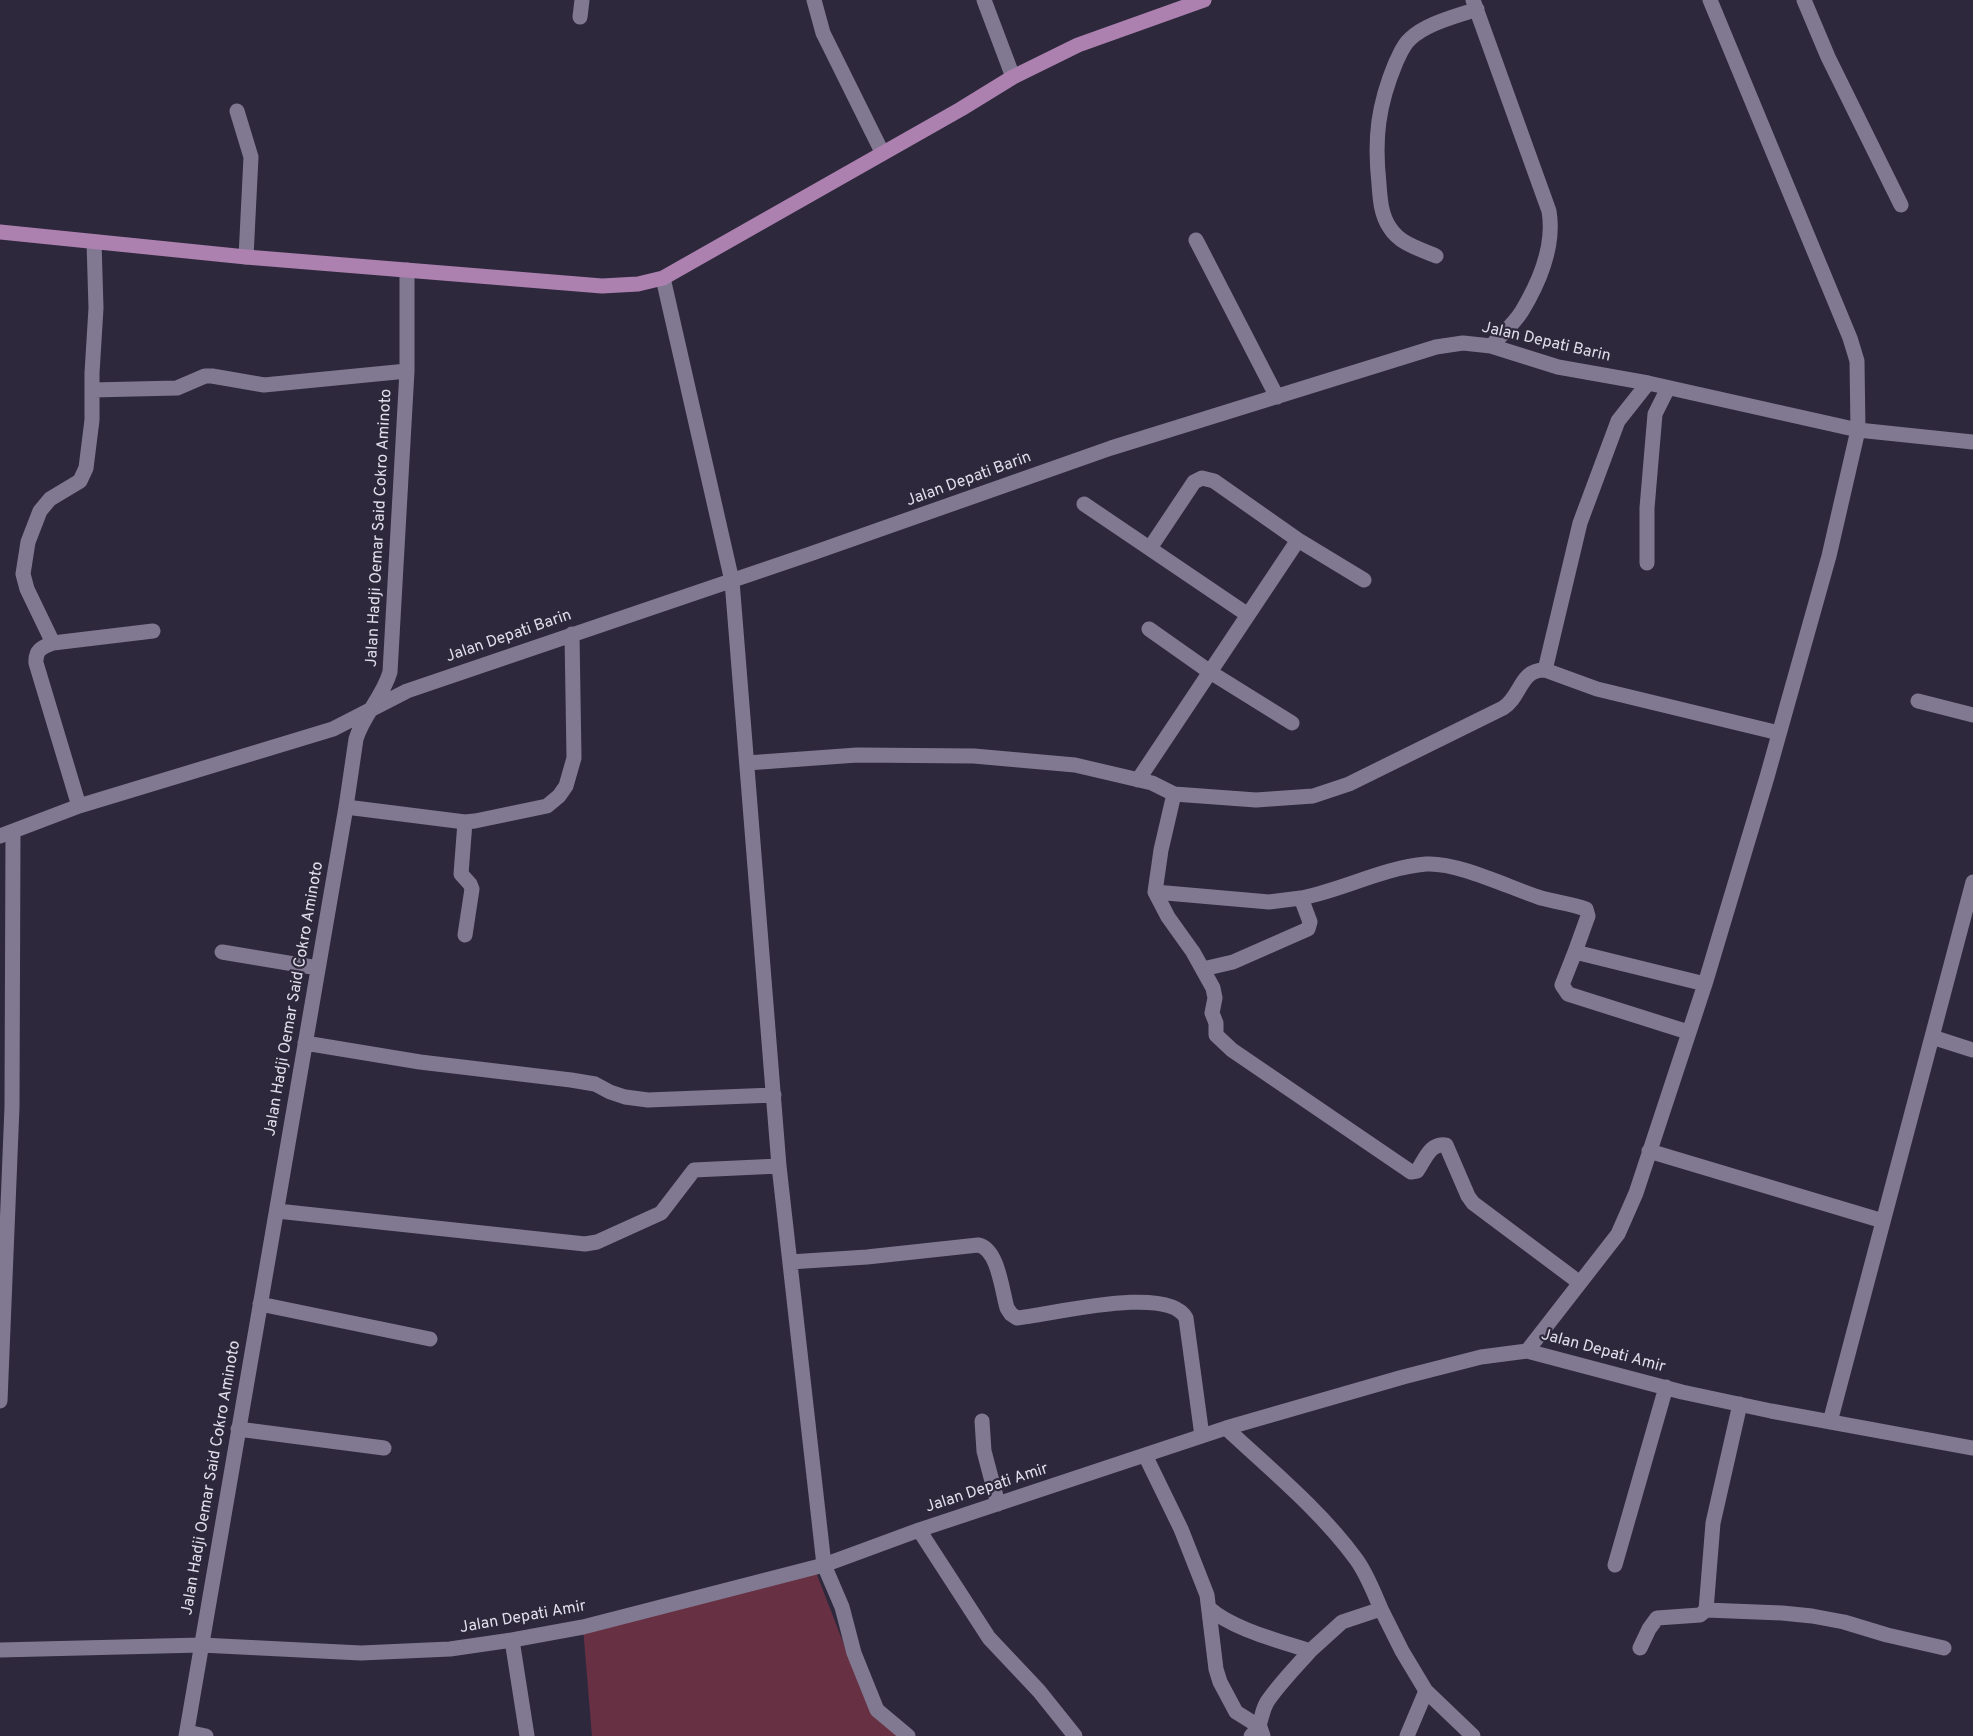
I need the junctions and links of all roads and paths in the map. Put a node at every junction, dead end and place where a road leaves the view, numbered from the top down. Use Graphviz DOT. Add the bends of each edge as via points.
graph roads {
  1 [pos="582,0"];
  2 [pos="814,0"];
  3 [pos="984,0"];
  4 [pos="1204,0"];
  5 [pos="1710,0"];
  6 [pos="1804,0"];
  7 [pos="1475,5"];
  8 [pos="580,17"];
  9 [pos="1013,77"];
  10 [pos="237,111"];
  11 [pos="882,153"];
  12 [pos="1901,205"];
  13 [pos="0,232"];
  14 [pos="1196,240"];
  15 [pos="94,242"];
  16 [pos="246,256"];
  17 [pos="1436,256"];
  18 [pos="407,270"];
  19 [pos="663,278"];
  20 [pos="1491,346"];
  21 [pos="407,371"];
  22 [pos="1645,387"];
  23 [pos="1668,388"];
  24 [pos="92,390"];
  25 [pos="1277,397"];
  26 [pos="1655,414"];
  27 [pos="1858,430"];
  28 [pos="1973,442"];
  29 [pos="1084,504"];
  30 [pos="1298,540"];
  31 [pos="1149,548"];
  32 [pos="1647,563"];
  33 [pos="732,580"];
  34 [pos="1364,580"];
  35 [pos="1248,615"];
  36 [pos="1149,629"];
  37 [pos="153,632"];
  38 [pos="572,634"];
  39 [pos="53,643"];
  40 [pos="1545,670"];
  41 [pos="1210,672"];
  42 [pos="1918,701"];
  43 [pos="371,711"];
  44 [pos="1973,715"];
  45 [pos="1292,723"];
  46 [pos="1779,733"];
  47 [pos="747,763"];
  48 [pos="1138,780"];
  49 [pos="1174,794"];
  50 [pos="79,806"];
  51 [pos="346,807"];
  52 [pos="465,822"];
  53 [pos="6,834"];
  54 [pos="1973,882"];
  55 [pos="1155,892"];
  56 [pos="1301,898"];
  57 [pos="465,935"];
  58 [pos="222,952"];
  59 [pos="1575,952"];
  60 [pos="318,968"];
  61 [pos="1203,969"];
  62 [pos="1705,984"];
  63 [pos="1689,1032"];
  64 [pos="1932,1037"];
  65 [pos="305,1043"];
  66 [pos="1973,1050"];
  67 [pos="774,1095"];
  68 [pos="1649,1151"];
  69 [pos="779,1166"];
  70 [pos="277,1211"];
  71 [pos="1883,1221"];
  72 [pos="790,1262"];
  73 [pos="1580,1283"];
  74 [pos="260,1304"];
  75 [pos="430,1339"];
  76 [pos="1527,1351"];
  77 [pos="1666,1387"];
  78 [pos="0,1401"];
  79 [pos="1740,1404"];
  80 [pos="982,1421"];
  81 [pos="1830,1422"];
  82 [pos="1226,1428"];
  83 [pos="238,1429"];
  84 [pos="1202,1436"];
  85 [pos="384,1448"];
  86 [pos="1973,1448"];
  87 [pos="1145,1455"];
  88 [pos="998,1504"];
  89 [pos="919,1530"];
  90 [pos="1615,1565"];
  91 [pos="824,1566"];
  92 [pos="1209,1608"];
  93 [pos="1381,1609"];
  94 [pos="1706,1610"];
  95 [pos="512,1640"];
  96 [pos="201,1645"];
  97 [pos="1640,1648"];
  98 [pos="1944,1648"];
  99 [pos="0,1650"];
  100 [pos="1310,1651"];
  101 [pos="1425,1691"];
  102 [pos="1258,1733"];
  103 [pos="187,1734"];
  104 [pos="206,1736"];
  105 [pos="527,1736"];
  106 [pos="908,1736"];
  107 [pos="1075,1736"];
  108 [pos="1407,1736"];
  109 [pos="1473,1736"];
  1 -- 8 [label="street"];
  2 -- 11 [label="street" via="823,33"];
  3 -- 9 [label="street"];
  4 -- 9 [label="main road" via="1078,45"];
  5 -- 27 [label="street" via="1850,338 1857,361"];
  6 -- 12 [label="street"];
  7 -- 17 [label="street" via="1410,38 1404,45 1379,118 1376,139 1381,207 1389,227 1398,238"];
  7 -- 20 [label="street" via="1552,227 1543,269 1521,313"];
  9 -- 11 [label="main road"];
  10 -- 16 [label="street" via="251,157"];
  11 -- 19 [label="main road"];
  13 -- 15 [label="main road"];
  14 -- 25 [label="street"];
  15 -- 16 [label="main road"];
  15 -- 24 [label="street"];
  16 -- 18 [label="main road"];
  18 -- 19 [label="main road" via="602,286"];
  18 -- 21 [label="street, Jalan Hadji Oemar Said Cokro Aminoto"];
  19 -- 33 [label="street"];
  20 -- 22 [label="street, Jalan Depati Barin" via="1558,367"];
  20 -- 25 [label="street, Jalan Depati Barin" via="1463,343 1436,347"];
  21 -- 24 [label="street" via="264,385 206,376 177,388"];
  21 -- 43 [label="street, Jalan Hadji Oemar Said Cokro Aminoto" via="392,662 387,683"];
  22 -- 23 [label="street, Jalan Depati Barin"];
  22 -- 26 [label="street"];
  22 -- 40 [label="street" via="1618,421 1580,523"];
  23 -- 26 [label="street"];
  23 -- 27 [label="street, Jalan Depati Barin"];
  24 -- 39 [label="street" via="86,473 40,511 28,542 23,574"];
  25 -- 33 [label="street, Jalan Depati Barin" via="1111,448"];
  26 -- 32 [label="street"];
  27 -- 28 [label="street, Jalan Depati Barin"];
  27 -- 46 [label="street"];
  29 -- 31 [label="street"];
  30 -- 31 [label="street" via="1214,481 1202,478 1194,482"];
  30 -- 34 [label="street"];
  30 -- 35 [label="street"];
  31 -- 35 [label="street"];
  33 -- 38 [label="street, Jalan Depati Barin"];
  33 -- 47 [label="street"];
  35 -- 41 [label="street"];
  36 -- 41 [label="street"];
  37 -- 39 [label="street"];
  38 -- 43 [label="street, Jalan Depati Barin" via="407,691"];
  38 -- 52 [label="street" via="574,758 566,786 547,806"];
  39 -- 50 [label="street" via="40,649 36,663"];
  40 -- 46 [label="street" via="1596,689"];
  40 -- 49 [label="street" via="1528,675 1512,702 1492,715 1349,784 1302,798 1256,800"];
  41 -- 45 [label="street"];
  41 -- 48 [label="street"];
  42 -- 44 [label="street"];
  43 -- 50 [label="street, Jalan Depati Barin" via="333,729"];
  43 -- 51 [label="street, Jalan Hadji Oemar Said Cokro Aminoto" via="358,730"];
  46 -- 62 [label="street"];
  47 -- 48 [label="street" via="857,755 974,756 1075,765"];
  47 -- 67 [label="street"];
  48 -- 49 [label="street"];
  49 -- 55 [label="street"];
  50 -- 53 [label="street, Jalan Depati Barin"];
  51 -- 52 [label="street"];
  51 -- 60 [label="street, Jalan Hadji Oemar Said Cokro Aminoto"];
  52 -- 57 [label="street" via="461,874 472,889"];
  53 -- 78 [label="street" via="12,1107"];
  54 -- 64 [label="street"];
  55 -- 56 [label="street" via="1269,902"];
  55 -- 61 [label="street"];
  56 -- 59 [label="street" via="1394,871 1442,865 1586,909 1588,916"];
  56 -- 61 [label="street" via="1310,922 1308,929 1233,962"];
  58 -- 60 [label="street"];
  59 -- 62 [label="street"];
  59 -- 63 [label="street" via="1562,985 1568,994"];
  60 -- 65 [label="street, Jalan Hadji Oemar Said Cokro Aminoto"];
  61 -- 73 [label="street" via="1214,992 1212,1013 1219,1039 1411,1172 1417,1171 1435,1145 1446,1145 1473,1203"];
  62 -- 63 [label="street"];
  63 -- 68 [label="street"];
  64 -- 66 [label="street"];
  64 -- 71 [label="street"];
  65 -- 67 [label="street" via="420,1062 579,1081 648,1100"];
  65 -- 70 [label="street, Jalan Hadji Oemar Said Cokro Aminoto"];
  67 -- 69 [label="street"];
  68 -- 71 [label="street"];
  68 -- 73 [label="street" via="1618,1234"];
  69 -- 70 [label="street" via="694,1170 660,1213 585,1244"];
  69 -- 72 [label="street"];
  70 -- 74 [label="street, Jalan Hadji Oemar Said Cokro Aminoto"];
  71 -- 81 [label="street"];
  72 -- 84 [label="street" via="978,1245 992,1255 1007,1308 1017,1318 1139,1301 1175,1306 1186,1318"];
  72 -- 91 [label="street"];
  73 -- 76 [label="street"];
  74 -- 75 [label="street"];
  74 -- 83 [label="street, Jalan Hadji Oemar Said Cokro Aminoto"];
  76 -- 77 [label="street, Jalan Depati Amir"];
  76 -- 82 [label="street, Jalan Depati Amir" via="1481,1357"];
  77 -- 79 [label="street, Jalan Depati Amir"];
  77 -- 90 [label="street"];
  79 -- 81 [label="street, Jalan Depati Amir"];
  79 -- 94 [label="street" via="1713,1524"];
  80 -- 88 [label="street" via="984,1451"];
  81 -- 86 [label="street, Jalan Depati Amir"];
  82 -- 84 [label="street, Jalan Depati Amir"];
  82 -- 93 [label="street" via="1310,1507 1358,1561"];
  83 -- 85 [label="street"];
  83 -- 96 [label="street, Jalan Hadji Oemar Said Cokro Aminoto"];
  84 -- 87 [label="street, Jalan Depati Amir"];
  87 -- 88 [label="street, Jalan Depati Amir"];
  87 -- 92 [label="street" via="1181,1529"];
  88 -- 89 [label="street, Jalan Depati Amir"];
  89 -- 91 [label="street, Jalan Depati Amir"];
  89 -- 107 [label="street" via="989,1638"];
  91 -- 95 [label="street, Jalan Depati Amir" via="583,1628"];
  91 -- 106 [label="street" via="877,1710"];
  92 -- 100 [label="street" via="1219,1617 1258,1634"];
  92 -- 102 [label="street" via="1220,1682 1236,1712"];
  93 -- 100 [label="street" via="1342,1622"];
  93 -- 101 [label="street"];
  94 -- 97 [label="street" via="1700,1615 1657,1618"];
  94 -- 98 [label="street" via="1812,1616"];
  95 -- 96 [label="street, Jalan Depati Amir" via="361,1653"];
  95 -- 105 [label="street"];
  96 -- 99 [label="street, Jalan Depati Amir"];
  96 -- 103 [label="street, Jalan Hadji Oemar Said Cokro Aminoto"];
  100 -- 102 [label="street" via="1267,1702"];
  101 -- 108 [label="street"];
  101 -- 109 [label="street"];
  103 -- 104 [label="street"];
}
